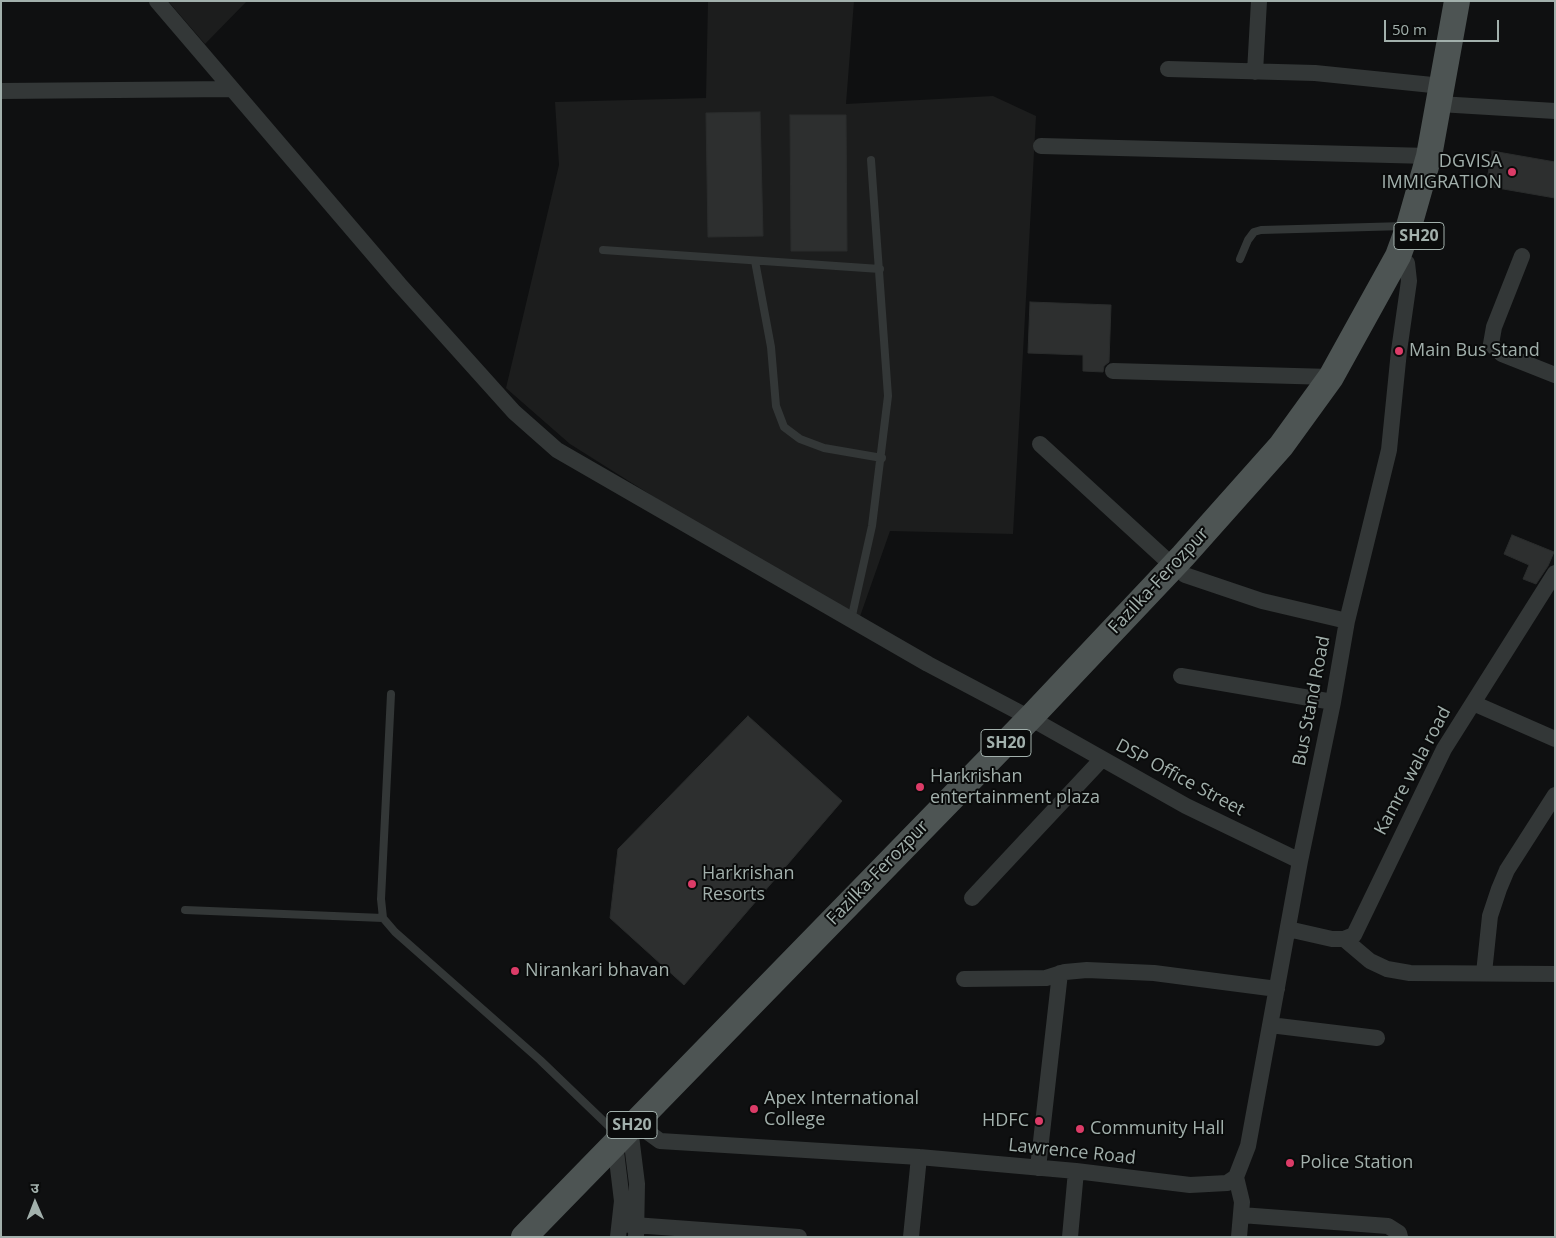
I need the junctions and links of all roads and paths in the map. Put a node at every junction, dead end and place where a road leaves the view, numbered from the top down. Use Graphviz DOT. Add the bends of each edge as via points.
graph roads {
  1 [pos="157,1"];
  2 [pos="1259,1"];
  3 [pos="1457,1"];
  4 [pos="1470,1"];
  5 [pos="1168,69"];
  6 [pos="1255,72"];
  7 [pos="232,89"];
  8 [pos="1,91"];
  9 [pos="1445,98"];
  10 [pos="1555,111"];
  11 [pos="1041,146"];
  12 [pos="1430,156"];
  13 [pos="871,160"];
  14 [pos="1409,226"];
  15 [pos="603,250"];
  16 [pos="1522,256"];
  17 [pos="1240,258"];
  18 [pos="756,261"];
  19 [pos="1407,263"];
  20 [pos="880,269"];
  21 [pos="1113,371"];
  22 [pos="1555,375"];
  23 [pos="1330,387"];
  24 [pos="1040,444"];
  25 [pos="882,458"];
  26 [pos="1179,571"];
  27 [pos="1555,573"];
  28 [pos="850,620"];
  29 [pos="1347,621"];
  30 [pos="1181,676"];
  31 [pos="391,694"];
  32 [pos="1333,702"];
  33 [pos="1473,703"];
  34 [pos="1037,722"];
  35 [pos="1555,739"];
  36 [pos="1102,759"];
  37 [pos="1555,795"];
  38 [pos="1300,861"];
  39 [pos="972,898"];
  40 [pos="185,910"];
  41 [pos="383,918"];
  42 [pos="1288,930"];
  43 [pos="1344,939"];
  44 [pos="1060,973"];
  45 [pos="1484,973"];
  46 [pos="1555,974"];
  47 [pos="964,979"];
  48 [pos="1277,989"];
  49 [pos="1270,1025"];
  50 [pos="1377,1038"];
  51 [pos="629,1139"];
  52 [pos="919,1157"];
  53 [pos="1038,1168"];
  54 [pos="1076,1171"];
  55 [pos="1236,1177"];
  56 [pos="1241,1215"];
  57 [pos="619,1230"];
  58 [pos="636,1230"];
  59 [pos="524,1237"];
  60 [pos="547,1237"];
  61 [pos="799,1237"];
  62 [pos="911,1237"];
  63 [pos="1070,1237"];
  64 [pos="1238,1237"];
  65 [pos="1400,1237"];
  1 -- 7 [label="street, DSP Office Street"];
  2 -- 6 [label="street"];
  3 -- 9 [label="main road, SH20"];
  4 -- 9 [label="main road, SH20"];
  5 -- 6 [label="street"];
  6 -- 9 [label="street" via="1359,76"];
  7 -- 8 [label="street"];
  7 -- 28 [label="street, DSP Office Street" via="514,412 557,450"];
  9 -- 10 [label="street"];
  9 -- 12 [label="main road, SH20"];
  9 -- 19 [label="main road, SH20" via="1433,194"];
  11 -- 12 [label="street"];
  12 -- 14 [label="main road, SH20"];
  13 -- 20 [label="lane"];
  14 -- 17 [label="lane" via="1261,230 1254,232"];
  14 -- 23 [label="main road, SH20" via="1398,256"];
  15 -- 18 [label="lane"];
  16 -- 22 [label="street" via="1494,327 1492,344 1502,354"];
  18 -- 20 [label="lane"];
  18 -- 25 [label="lane" via="771,347 776,406 784,428 800,439 824,448"];
  19 -- 23 [label="main road, SH20" via="1382,318"];
  19 -- 29 [label="street, Bus Stand Road" via="1408,281 1398,351 1390,450"];
  20 -- 25 [label="lane" via="888,396"];
  21 -- 23 [label="street"];
  23 -- 26 [label="main road, Fazilka-Ferozpur / SH20" via="1293,456"];
  24 -- 26 [label="street"];
  25 -- 28 [label="lane" via="872,526"];
  26 -- 29 [label="street" via="1262,601"];
  26 -- 34 [label="main road, Fazilka-Ferozpur / SH20"];
  27 -- 33 [label="street, Kamre wala road"];
  28 -- 34 [label="street, DSP Office Street"];
  29 -- 32 [label="street, Bus Stand Road"];
  30 -- 32 [label="street"];
  31 -- 41 [label="lane" via="381,898"];
  32 -- 38 [label="street, Bus Stand Road"];
  33 -- 35 [label="street"];
  33 -- 43 [label="street, Kamre wala road" via="1422,791 1354,936"];
  34 -- 36 [label="street, DSP Office Street"];
  34 -- 51 [label="main road, Fazilka-Ferozpur / SH20" via="834,940"];
  36 -- 38 [label="street, DSP Office Street" via="1186,806"];
  36 -- 39 [label="street"];
  37 -- 45 [label="street" via="1507,870 1499,889 1490,916"];
  38 -- 42 [label="street, Bus Stand Road"];
  40 -- 41 [label="lane"];
  41 -- 51 [label="lane"];
  42 -- 43 [label="street"];
  42 -- 48 [label="street, Bus Stand Road"];
  43 -- 45 [label="street" via="1370,961 1387,969 1410,973"];
  44 -- 47 [label="street" via="1046,978"];
  44 -- 48 [label="street" via="1087,970 1154,973"];
  44 -- 53 [label="street"];
  45 -- 46 [label="street"];
  48 -- 49 [label="street, Bus Stand Road"];
  49 -- 50 [label="street"];
  49 -- 55 [label="street, Bus Stand Road" via="1248,1146"];
  51 -- 52 [label="street, Lawrence Road"];
  51 -- 57 [label="street"];
  51 -- 58 [label="street" via="637,1184"];
  51 -- 59 [label="main road, Fazilka-Ferozpur / SH20"];
  51 -- 60 [label="main road, Fazilka-Ferozpur / SH20"];
  52 -- 53 [label="street, Lawrence Road"];
  52 -- 62 [label="street"];
  53 -- 54 [label="street, Lawrence Road"];
  54 -- 55 [label="street, Lawrence Road" via="1190,1186 1227,1183"];
  54 -- 63 [label="street"];
  55 -- 56 [label="street" via="1242,1202"];
  56 -- 64 [label="street"];
  56 -- 65 [label="street" via="1388,1226"];
  57 -- 58 [label="street"];
  58 -- 61 [label="street" via="677,1229"];
}
